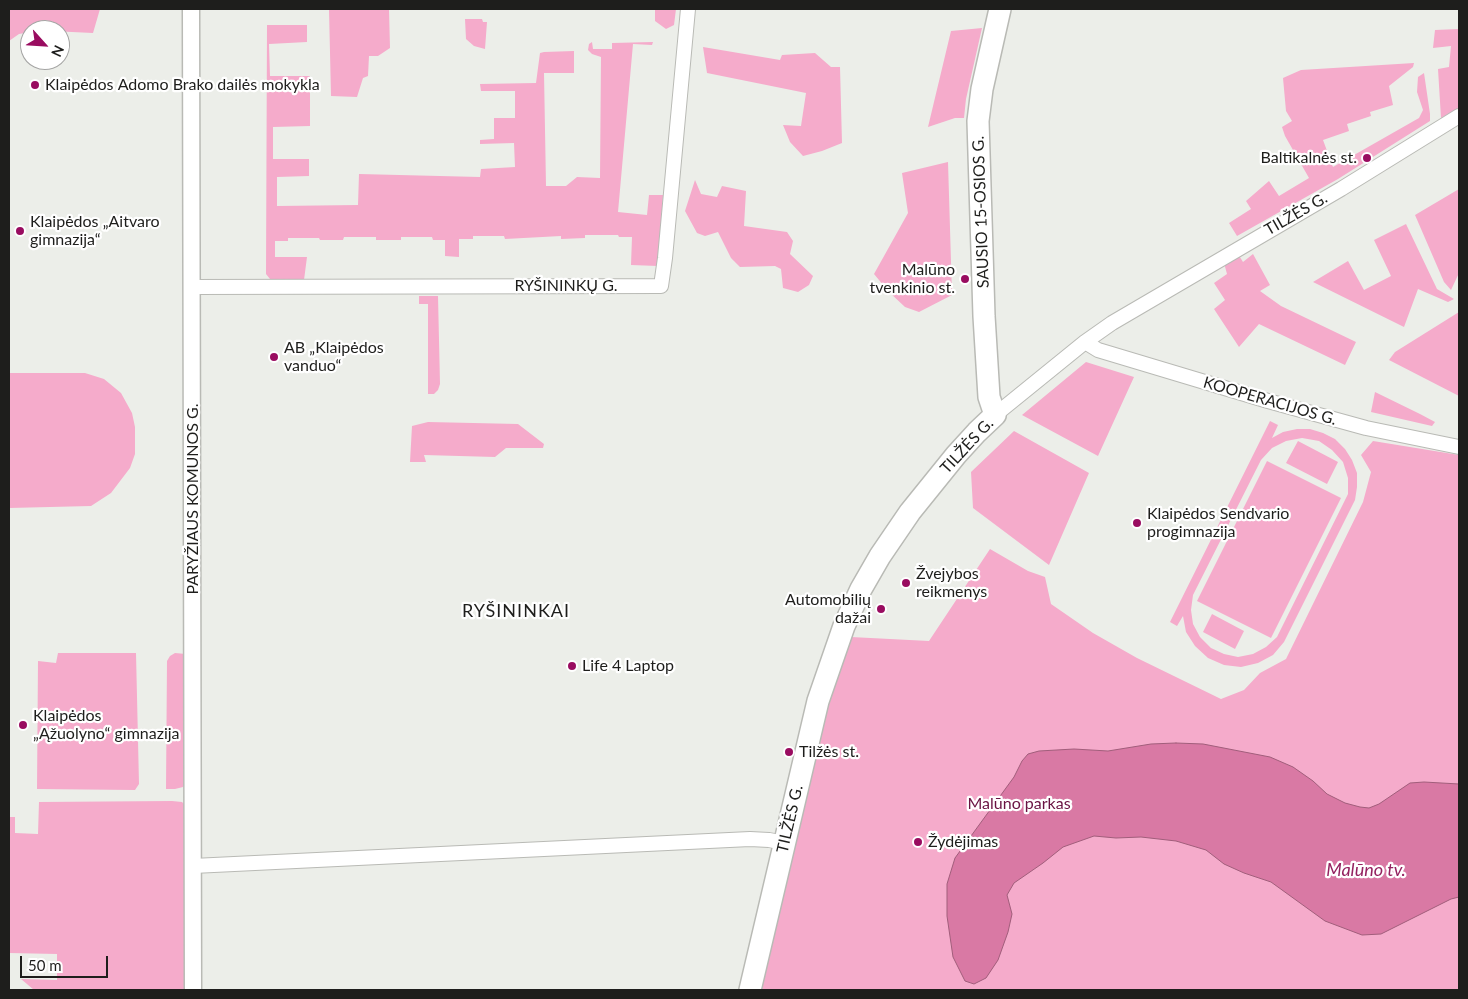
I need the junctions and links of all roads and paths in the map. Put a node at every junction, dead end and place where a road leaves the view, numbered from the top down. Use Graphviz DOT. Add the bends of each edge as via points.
graph roads {
  1 [pos="191,9"];
  2 [pos="688,9"];
  3 [pos="1000,9"];
  4 [pos="1459,116"];
  5 [pos="192,287"];
  6 [pos="1085,342"];
  7 [pos="995,416"];
  8 [pos="1459,447"];
  9 [pos="785,843"];
  10 [pos="193,866"];
  11 [pos="193,990"];
  12 [pos="750,990"];
  1 -- 5 [label="street, PARYŽIAUS KOMUNOS G."];
  2 -- 5 [label="street, RYŠININKŲ G." via="661,286"];
  3 -- 7 [label="main road, SAUSIO 15-OSIOS G." via="978,121 984,316 989,396"];
  4 -- 6 [label="street, TILŽĖS G." via="1166,290"];
  5 -- 10 [label="street, PARYŽIAUS KOMUNOS G."];
  6 -- 7 [label="street, TILŽĖS G."];
  6 -- 8 [label="street, KOOPERACIJOS G." via="1098,350 1149,366 1366,428"];
  7 -- 9 [label="main road, TILŽĖS G." via="956,455 910,512 861,589 844,626 818,701"];
  9 -- 10 [label="street" via="750,840"];
  9 -- 12 [label="main road, TILŽĖS G."];
  10 -- 11 [label="street, PARYŽIAUS KOMUNOS G."];
}
